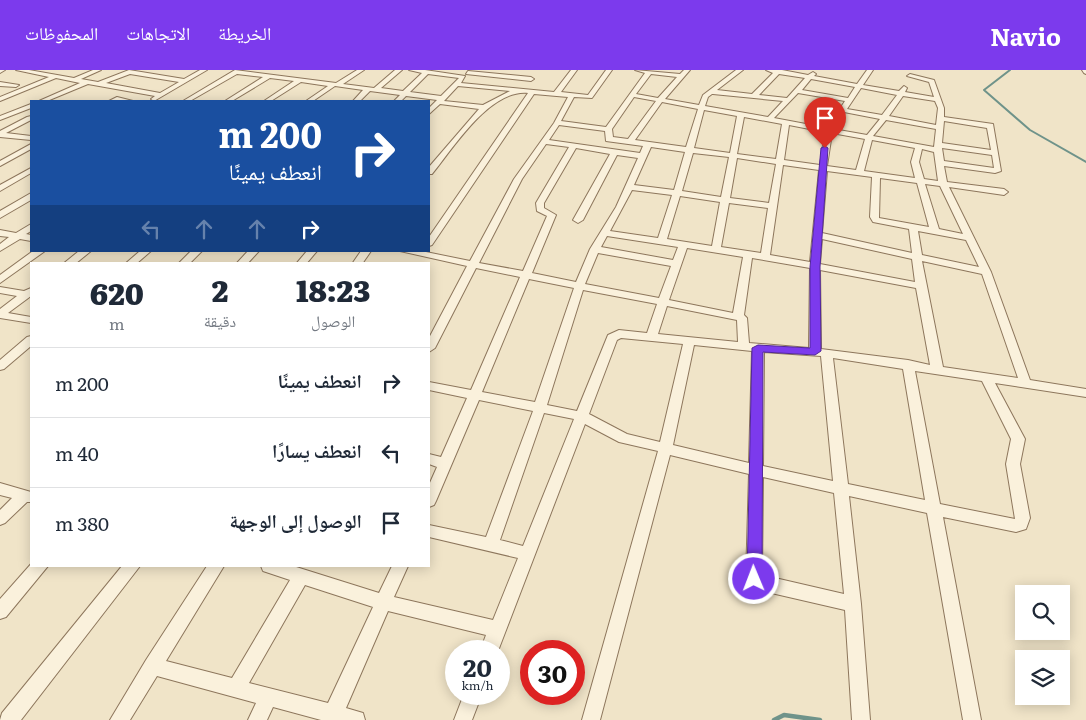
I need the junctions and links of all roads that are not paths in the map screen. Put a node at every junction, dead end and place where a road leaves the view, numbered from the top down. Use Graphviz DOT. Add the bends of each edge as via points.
graph roads {
  1 [pos="23,70"];
  2 [pos="63,70"];
  3 [pos="98,70"];
  4 [pos="204,70"];
  5 [pos="361,70"];
  6 [pos="399,70"];
  7 [pos="412,70"];
  8 [pos="574,70"];
  9 [pos="609,70"];
  10 [pos="638,70"];
  11 [pos="740,70"];
  12 [pos="769,70"];
  13 [pos="817,70"];
  14 [pos="870,70"];
  15 [pos="131,71"];
  16 [pos="238,71"];
  17 [pos="425,71"];
  18 [pos="649,71"];
  19 [pos="779,71"];
  20 [pos="468,73"];
  21 [pos="684,73"];
  22 [pos="912,73"];
  23 [pos="51,75"];
  24 [pos="269,76"];
  25 [pos="810,77"];
  26 [pos="74,80"];
  27 [pos="300,80"];
  28 [pos="185,81"];
  29 [pos="87,82"];
  30 [pos="0,84"];
  31 [pos="98,84"];
  32 [pos="336,84"];
  33 [pos="455,84"];
  34 [pos="16,85"];
  35 [pos="858,86"];
  36 [pos="373,89"];
  37 [pos="520,90"];
  38 [pos="798,90"];
  39 [pos="0,91"];
  40 [pos="533,92"];
  41 [pos="713,92"];
  42 [pos="404,93"];
  43 [pos="901,93"];
  44 [pos="556,94"];
  45 [pos="161,95"];
  46 [pos="741,95"];
  47 [pos="572,96"];
  48 [pos="632,96"];
  49 [pos="754,96"];
  50 [pos="0,99"];
  51 [pos="44,100"];
  52 [pos="152,100"];
  53 [pos="188,100"];
  54 [pos="230,100"];
  55 [pos="269,100"];
  56 [pos="311,100"];
  57 [pos="357,100"];
  58 [pos="398,100"];
  59 [pos="439,100"];
  60 [pos="660,100"];
  61 [pos="788,100"];
  62 [pos="848,100"];
  63 [pos="939,100"];
  64 [pos="30,106"];
  65 [pos="484,107"];
  66 [pos="700,108"];
  67 [pos="842,110"];
  68 [pos="430,111"];
  69 [pos="737,114"];
  70 [pos="2,117"];
  71 [pos="884,117"];
  72 [pos="30,118"];
  73 [pos="770,119"];
  74 [pos="786,122"];
  75 [pos="557,123"];
  76 [pos="940,124"];
  77 [pos="608,129"];
  78 [pos="829,130"];
  79 [pos="0,134"];
  80 [pos="912,134"];
  81 [pos="869,137"];
  82 [pos="30,138"];
  83 [pos="543,141"];
  84 [pos="630,142"];
  85 [pos="648,144"];
  86 [pos="574,146"];
  87 [pos="919,146"];
  88 [pos="30,147"];
  89 [pos="938,147"];
  90 [pos="690,150"];
  91 [pos="615,152"];
  92 [pos="994,153"];
  93 [pos="642,156"];
  94 [pos="735,156"];
  95 [pos="779,162"];
  96 [pos="939,163"];
  97 [pos="0,164"];
  98 [pos="823,168"];
  99 [pos="430,170"];
  100 [pos="30,171"];
  101 [pos="859,173"];
  102 [pos="876,175"];
  103 [pos="922,181"];
  104 [pos="943,184"];
  105 [pos="629,187"];
  106 [pos="0,188"];
  107 [pos="1004,192"];
  108 [pos="677,193"];
  109 [pos="30,197"];
  110 [pos="724,200"];
  111 [pos="772,206"];
  112 [pos="0,215"];
  113 [pos="578,220"];
  114 [pos="30,228"];
  115 [pos="913,228"];
  116 [pos="606,232"];
  117 [pos="935,232"];
  118 [pos="0,233"];
  119 [pos="818,235"];
  120 [pos="17,236"];
  121 [pos="30,238"];
  122 [pos="970,238"];
  123 [pos="430,242"];
  124 [pos="660,242"];
  125 [pos="683,245"];
  126 [pos="0,248"];
  127 [pos="595,249"];
  128 [pos="716,249"];
  129 [pos="39,252"];
  130 [pos="85,252"];
  131 [pos="145,252"];
  132 [pos="196,252"];
  133 [pos="253,252"];
  134 [pos="311,252"];
  135 [pos="422,253"];
  136 [pos="748,254"];
  137 [pos="917,256"];
  138 [pos="764,257"];
  139 [pos="71,262"];
  140 [pos="132,262"];
  141 [pos="185,262"];
  142 [pos="244,262"];
  143 [pos="303,262"];
  144 [pos="473,264"];
  145 [pos="676,264"];
  146 [pos="815,267"];
  147 [pos="986,272"];
  148 [pos="527,274"];
  149 [pos="0,280"];
  150 [pos="580,284"];
  151 [pos="921,286"];
  152 [pos="0,290"];
  153 [pos="29,293"];
  154 [pos="662,301"];
  155 [pos="0,314"];
  156 [pos="738,316"];
  157 [pos="30,320"];
  158 [pos="651,337"];
  159 [pos="30,341"];
  160 [pos="689,341"];
  161 [pos="430,346"];
  162 [pos="751,348"];
  163 [pos="821,352"];
  164 [pos="908,364"];
  165 [pos="0,366"];
  166 [pos="937,368"];
  167 [pos="985,376"];
  168 [pos="1025,382"];
  169 [pos="430,386"];
  170 [pos="1086,392"];
  171 [pos="474,395"];
  172 [pos="540,408"];
  173 [pos="581,416"];
  174 [pos="665,449"];
  175 [pos="430,458"];
  176 [pos="445,464"];
  177 [pos="755,470"];
  178 [pos="0,489"];
  179 [pos="842,490"];
  180 [pos="28,497"];
  181 [pos="430,499"];
  182 [pos="935,509"];
  183 [pos="0,519"];
  184 [pos="430,531"];
  185 [pos="491,544"];
  186 [pos="528,554"];
  187 [pos="39,567"];
  188 [pos="131,567"];
  189 [pos="215,567"];
  190 [pos="272,567"];
  191 [pos="400,567"];
  192 [pos="301,577"];
  193 [pos="383,602"];
  194 [pos="853,604"];
  195 [pos="0,611"];
  196 [pos="498,630"];
  197 [pos="494,640"];
  198 [pos="152,666"];
  199 [pos="236,688"];
  200 [pos="268,698"];
  201 [pos="469,705"];
  202 [pos="332,717"];
  203 [pos="9,720"];
  204 [pos="119,720"];
  205 [pos="257,720"];
  206 [pos="356,720"];
  207 [pos="463,720"];
  208 [pos="591,720"];
  209 [pos="861,720"];
  210 [pos="972,720"];
  1 -- 23 [label="street"];
  2 -- 23 [label="street"];
  3 -- 26 [label="street"];
  4 -- 28 [label="street"];
  5 -- 32 [label="street"];
  6 -- 36 [label="street"];
  7 -- 17 [label="street"];
  8 -- 44 [label="street"];
  9 -- 47 [label="street" via="592,96"];
  10 -- 18 [label="street"];
  11 -- 41 [label="street"];
  12 -- 19 [label="street"];
  13 -- 25 [label="street"];
  14 -- 35 [label="street"];
  15 -- 28 [label="street"];
  15 -- 31 [label="street"];
  16 -- 24 [label="street"];
  16 -- 53 [label="street"];
  17 -- 20 [label="street"];
  17 -- 42 [label="street"];
  18 -- 21 [label="street"];
  18 -- 48 [label="street"];
  19 -- 25 [label="street"];
  19 -- 49 [label="street"];
  20 -- 33 [label="street"];
  20 -- 37 [label="street" via="533,77"];
  21 -- 60 [label="street"];
  22 -- 43 [label="street"];
  22 -- 63 [label="street" via="932,81"];
  23 -- 26 [label="street"];
  23 -- 34 [label="street"];
  23 -- 50 [label="street"];
  24 -- 27 [label="street"];
  24 -- 54 [label="street"];
  25 -- 35 [label="street"];
  25 -- 38 [label="street"];
  26 -- 29 [label="street"];
  27 -- 32 [label="street"];
  27 -- 55 [label="street"];
  28 -- 45 [label="street"];
  29 -- 31 [label="street"];
  29 -- 51 [label="street"];
  30 -- 34 [label="street"];
  31 -- 45 [label="street"];
  32 -- 36 [label="street"];
  32 -- 56 [label="street"];
  33 -- 37 [label="street"];
  33 -- 59 [label="street"];
  34 -- 39 [label="street"];
  35 -- 43 [label="street"];
  35 -- 62 [label="street"];
  36 -- 42 [label="street"];
  36 -- 57 [label="street"];
  37 -- 40 [label="street"];
  37 -- 65 [label="street"];
  38 -- 61 [label="street"];
  38 -- 62 [label="street"];
  40 -- 44 [label="street"];
  40 -- 123 [label="street"];
  41 -- 46 [label="street"];
  41 -- 66 [label="street" via="706,94"];
  42 -- 58 [label="street"];
  42 -- 59 [label="street"];
  43 -- 63 [label="street"];
  43 -- 71 [label="street"];
  44 -- 47 [label="street"];
  45 -- 52 [label="street"];
  46 -- 49 [label="street"];
  46 -- 69 [label="street"];
  47 -- 75 [label="street"];
  48 -- 60 [label="street"];
  48 -- 77 [label="street"];
  49 -- 61 [label="street"];
  59 -- 65 [label="street"];
  59 -- 68 [label="street"];
  60 -- 66 [label="street"];
  60 -- 84 [label="street"];
  61 -- 73 [label="street"];
  62 -- 67 [label="street"];
  63 -- 76 [label="street"];
  64 -- 70 [label="street"];
  65 -- 99 [label="street"];
  66 -- 69 [label="street"];
  66 -- 90 [label="street"];
  67 -- 71 [label="street"];
  67 -- 78 [label="street"];
  69 -- 73 [label="street"];
  69 -- 94 [label="street"];
  70 -- 72 [label="street"];
  71 -- 80 [label="street"];
  71 -- 81 [label="street"];
  72 -- 79 [label="street"];
  73 -- 74 [label="street"];
  74 -- 78 [label="street"];
  74 -- 95 [label="street"];
  75 -- 77 [label="street"];
  75 -- 83 [label="street"];
  76 -- 80 [label="street"];
  76 -- 89 [label="street"];
  76 -- 92 [label="street" via="990,126"];
  77 -- 84 [label="street" via="609,139"];
  78 -- 81 [label="street"];
  78 -- 98 [label="street"];
  79 -- 82 [label="street"];
  80 -- 81 [label="street"];
  80 -- 87 [label="street"];
  81 -- 101 [label="street"];
  83 -- 86 [label="street"];
  83 -- 144 [label="street" via="518,179"];
  84 -- 85 [label="street"];
  85 -- 90 [label="street"];
  85 -- 93 [label="street"];
  86 -- 91 [label="street"];
  86 -- 148 [label="street" via="540,203 540,209 552,215"];
  87 -- 89 [label="street"];
  87 -- 103 [label="street" via="915,158"];
  88 -- 97 [label="street"];
  89 -- 92 [label="street"];
  89 -- 96 [label="street"];
  90 -- 94 [label="street"];
  90 -- 108 [label="street"];
  91 -- 93 [label="street"];
  91 -- 113 [label="street"];
  92 -- 96 [label="street" via="998,170"];
  93 -- 105 [label="street"];
  94 -- 95 [label="street"];
  94 -- 110 [label="street"];
  95 -- 98 [label="street"];
  95 -- 111 [label="street"];
  96 -- 104 [label="street"];
  98 -- 101 [label="street"];
  98 -- 119 [label="street"];
  100 -- 106 [label="street"];
  101 -- 102 [label="street"];
  102 -- 103 [label="street"];
  102 -- 115 [label="street" via="875,219"];
  103 -- 104 [label="street"];
  103 -- 117 [label="street"];
  104 -- 107 [label="street"];
  104 -- 122 [label="street"];
  105 -- 108 [label="street"];
  105 -- 116 [label="street"];
  108 -- 110 [label="street"];
  108 -- 124 [label="street"];
  109 -- 112 [label="street"];
  110 -- 111 [label="street"];
  110 -- 128 [label="street"];
  111 -- 138 [label="street"];
  114 -- 120 [label="street"];
  115 -- 117 [label="street"];
  115 -- 137 [label="street"];
  116 -- 124 [label="street"];
  116 -- 127 [label="street"];
  117 -- 122 [label="street"];
  118 -- 120 [label="street"];
  119 -- 137 [label="street"];
  119 -- 146 [label="street"];
  120 -- 121 [label="street"];
  120 -- 126 [label="street"];
  122 -- 147 [label="street"];
  124 -- 125 [label="street"];
  125 -- 128 [label="street"];
  125 -- 145 [label="street"];
  127 -- 145 [label="street"];
  127 -- 150 [label="street"];
  128 -- 136 [label="street"];
  129 -- 149 [label="street"];
  130 -- 139 [label="street"];
  131 -- 140 [label="street"];
  132 -- 141 [label="street"];
  133 -- 142 [label="street"];
  134 -- 143 [label="street"];
  135 -- 144 [label="street"];
  136 -- 138 [label="street"];
  136 -- 156 [label="street"];
  137 -- 147 [label="street"];
  137 -- 151 [label="street"];
  138 -- 146 [label="street"];
  144 -- 148 [label="street"];
  144 -- 161 [label="street"];
  145 -- 154 [label="street"];
  146 -- 151 [label="street"];
  146 -- 163 [label="street"];
  147 -- 168 [label="street"];
  148 -- 150 [label="street"];
  148 -- 171 [label="street"];
  150 -- 154 [label="street"];
  150 -- 172 [label="street"];
  151 -- 166 [label="street"];
  152 -- 153 [label="street"];
  153 -- 155 [label="street"];
  154 -- 156 [label="street"];
  154 -- 158 [label="street"];
  155 -- 157 [label="street"];
  156 -- 162 [label="street" via="744,320"];
  158 -- 160 [label="street"];
  158 -- 173 [label="street" via="619,334 612,338"];
  159 -- 165 [label="street"];
  160 -- 162 [label="street"];
  160 -- 174 [label="street"];
  162 -- 163 [label="street"];
  162 -- 177 [label="street"];
  163 -- 164 [label="street"];
  163 -- 179 [label="street"];
  164 -- 166 [label="street"];
  164 -- 182 [label="street"];
  166 -- 167 [label="street"];
  167 -- 168 [label="street"];
  167 -- 182 [label="street" via="1018,439 1014,464 1023,518 1021,524 1006,525"];
  168 -- 170 [label="street"];
  169 -- 171 [label="street"];
  171 -- 172 [label="street"];
  171 -- 176 [label="street"];
  172 -- 173 [label="street"];
  172 -- 185 [label="street"];
  173 -- 174 [label="street" via="624,438"];
  173 -- 186 [label="street"];
  174 -- 177 [label="street"];
  174 -- 208 [label="street"];
  175 -- 176 [label="street"];
  176 -- 181 [label="street"];
  177 -- 179 [label="street"];
  177 -- 194 [label="street" via="754,579 766,585"];
  178 -- 180 [label="street"];
  179 -- 182 [label="street"];
  179 -- 194 [label="street"];
  180 -- 183 [label="street"];
  182 -- 210 [label="street"];
  184 -- 185 [label="street"];
  185 -- 186 [label="street"];
  186 -- 196 [label="street"];
  187 -- 195 [label="street"];
  188 -- 203 [label="street"];
  189 -- 198 [label="street"];
  190 -- 192 [label="street"];
  191 -- 193 [label="street"];
  192 -- 193 [label="street"];
  192 -- 199 [label="street"];
  193 -- 196 [label="street"];
  193 -- 202 [label="street"];
  194 -- 209 [label="street"];
  196 -- 197 [label="street"];
  198 -- 199 [label="street"];
  198 -- 204 [label="street"];
  199 -- 200 [label="street"];
  200 -- 202 [label="street"];
  200 -- 205 [label="street"];
  201 -- 207 [label="street"];
  202 -- 206 [label="street"];
}
